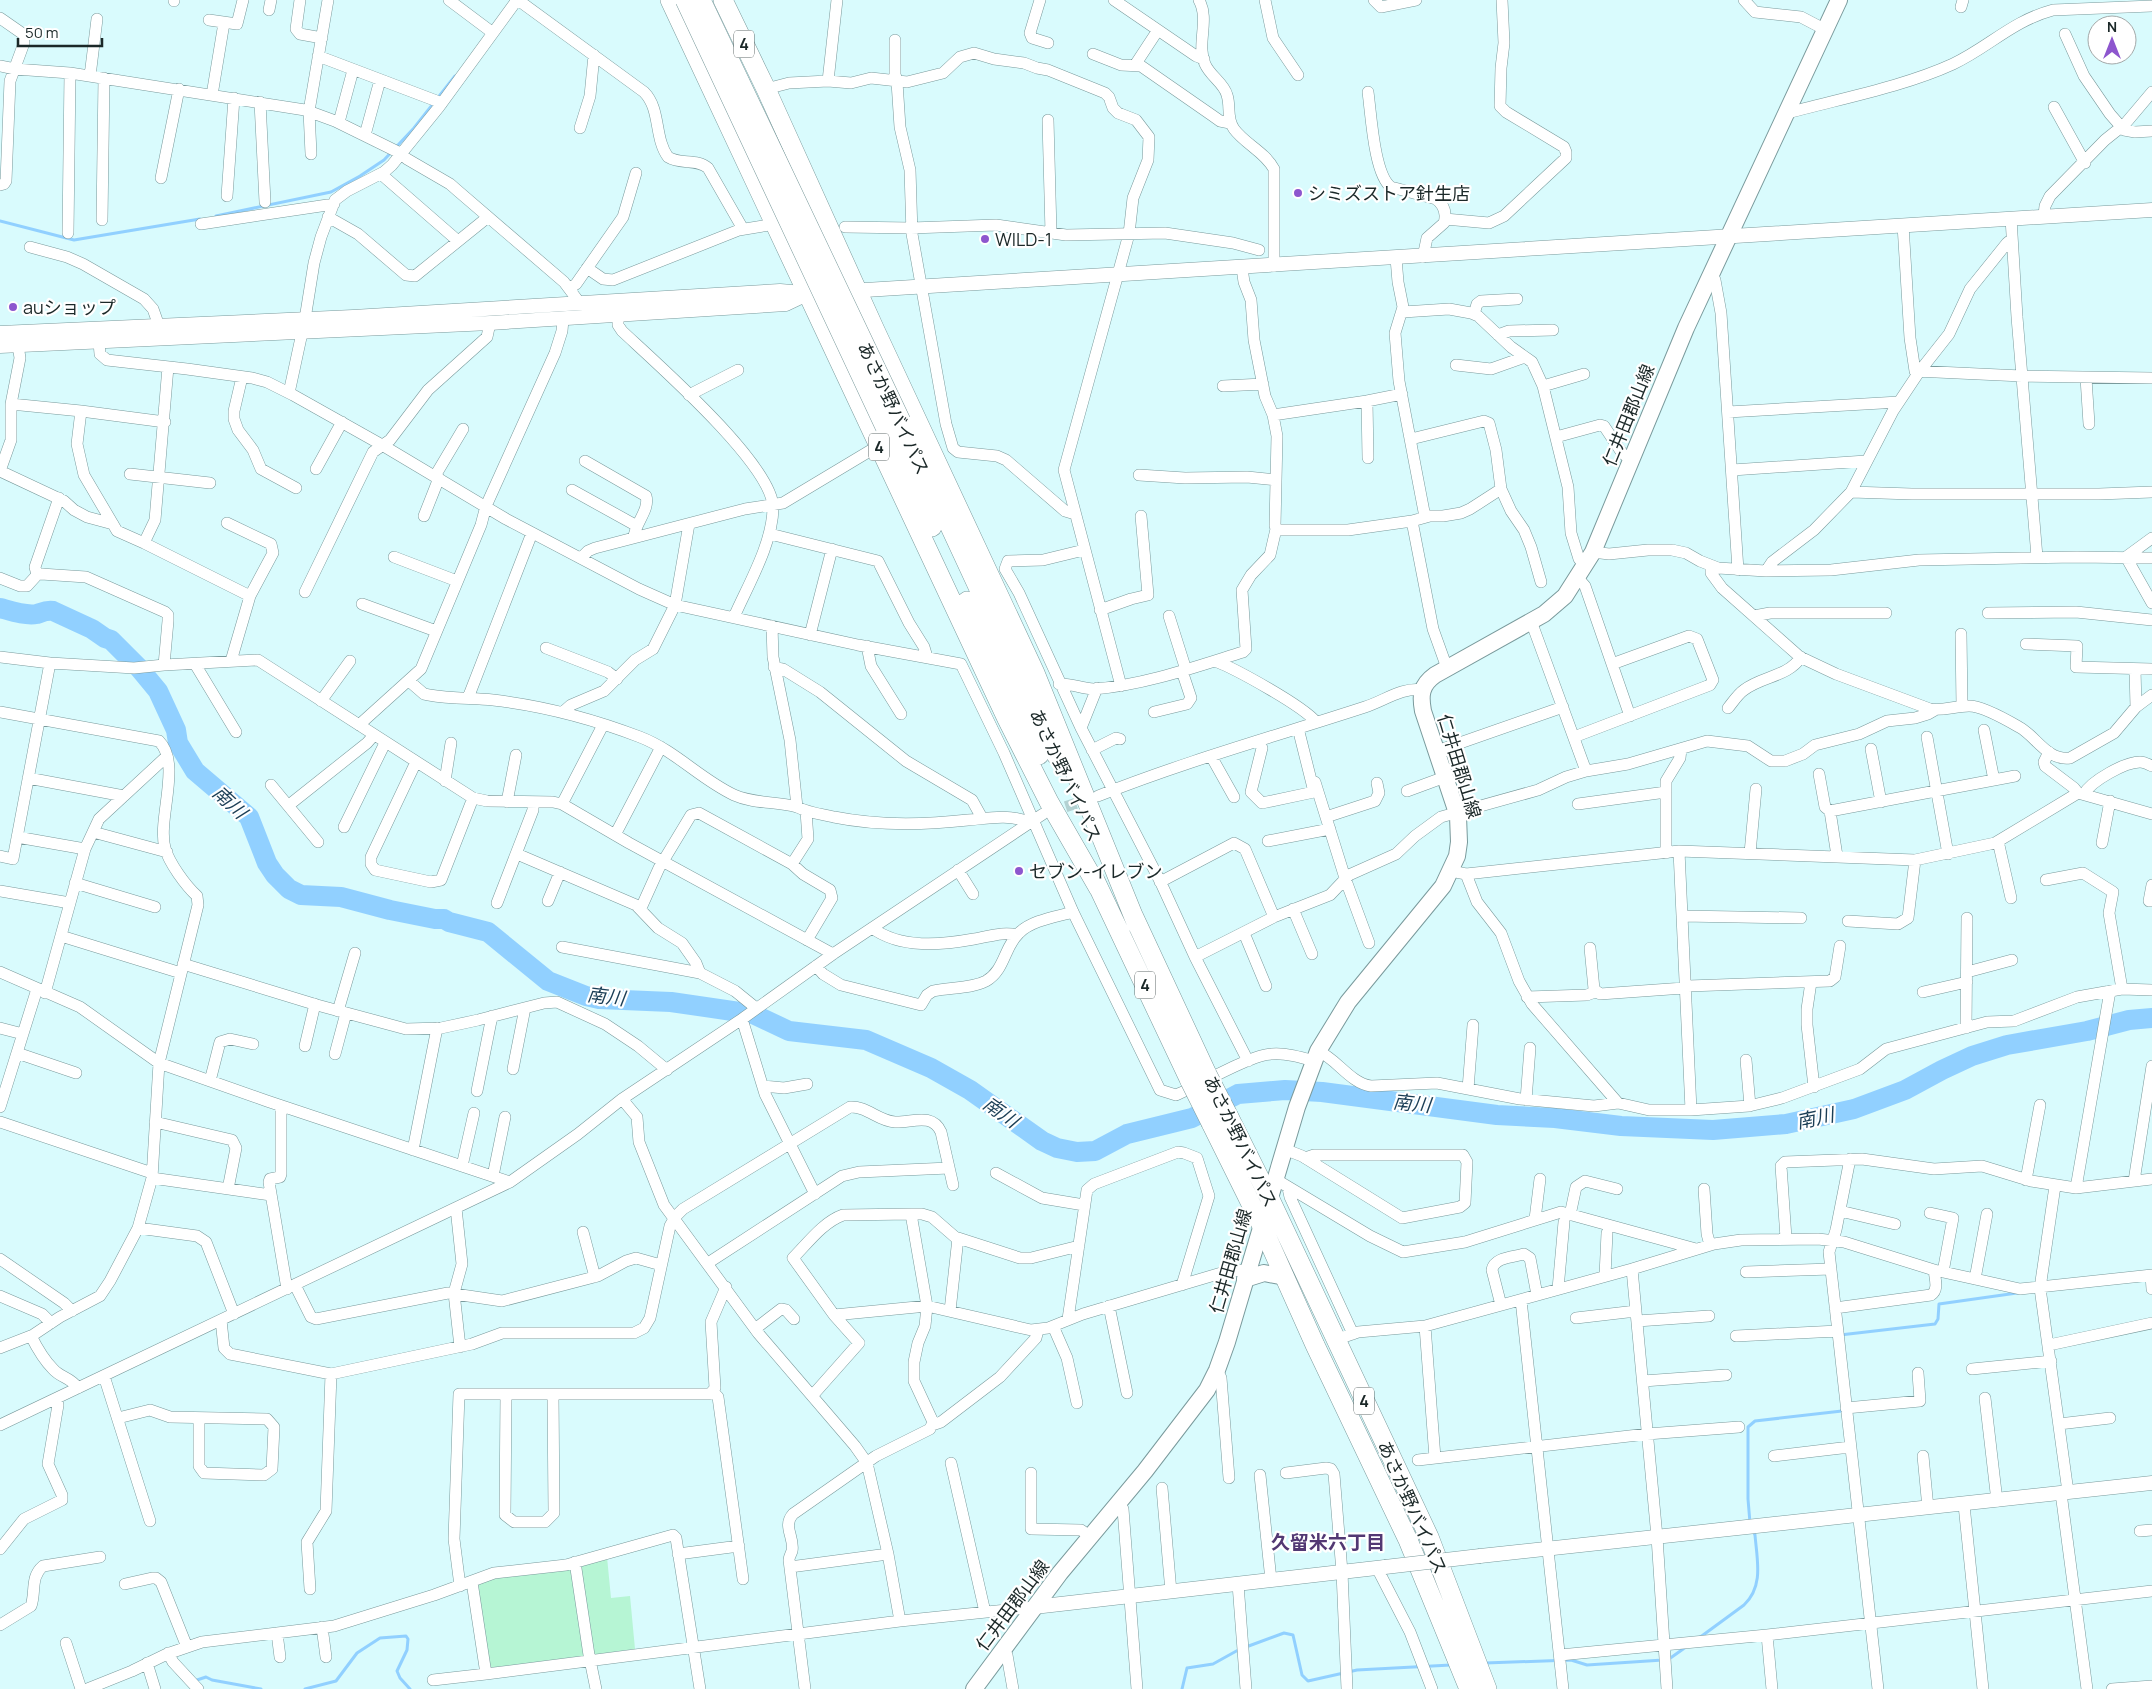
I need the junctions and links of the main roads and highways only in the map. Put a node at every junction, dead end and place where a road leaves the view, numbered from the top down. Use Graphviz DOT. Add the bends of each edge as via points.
graph roads {
  1 [pos="670,0"];
  2 [pos="685,0"];
  3 [pos="702,0"];
  4 [pos="722,0"];
  5 [pos="1839,0"];
  6 [pos="893,424"];
  7 [pos="1099,889"];
  8 [pos="1138,925"];
  9 [pos="1199,1077"];
  10 [pos="1220,1120"];
  11 [pos="1277,1188"];
  12 [pos="1261,1224"];
  13 [pos="1246,1274"];
  14 [pos="1285,1277"];
  15 [pos="974,1689"];
  16 [pos="1469,1689"];
  17 [pos="1487,1689"];
  1 -- 7 [label="highway, 4" via="1016,736"];
  2 -- 6 [label="highway, あさか野バイパス / 4, bridge"];
  3 -- 6 [label="highway, あさか野バイパス / 4, bridge"];
  4 -- 8 [label="highway, 4" via="766,88 1035,673"];
  5 -- 11 [label="main road, 仁井田郡山線" via="1711,274 1586,565 1565,596 1544,614 1428,679 1422,690 1423,711 1457,814 1459,872 1436,895 1348,1002 1314,1061 1284,1149"];
  6 -- 7 [label="highway, あさか野バイパス / 4"];
  6 -- 8 [label="highway, あさか野バイパス / 4"];
  7 -- 9 [label="highway, あさか野バイパス / 4"];
  8 -- 9 [label="highway, あさか野バイパス / 4"];
  9 -- 10 [label="highway, あさか野バイパス / 4, bridge"];
  10 -- 11 [label="highway, あさか野バイパス / 4"];
  10 -- 12 [label="highway, あさか野バイパス / 4"];
  11 -- 12 [label="main road, 仁井田郡山線"];
  11 -- 17 [label="highway, あさか野バイパス / 4" via="1335,1340 1429,1537"];
  12 -- 13 [label="main road, 仁井田郡山線"];
  12 -- 14 [label="highway, あさか野バイパス / 4"];
  13 -- 14 [label="main road"];
  13 -- 15 [label="main road, 仁井田郡山線" via="1217,1370 1207,1390 1034,1607"];
  14 -- 16 [label="highway, あさか野バイパス / 4" via="1408,1540"];
}
